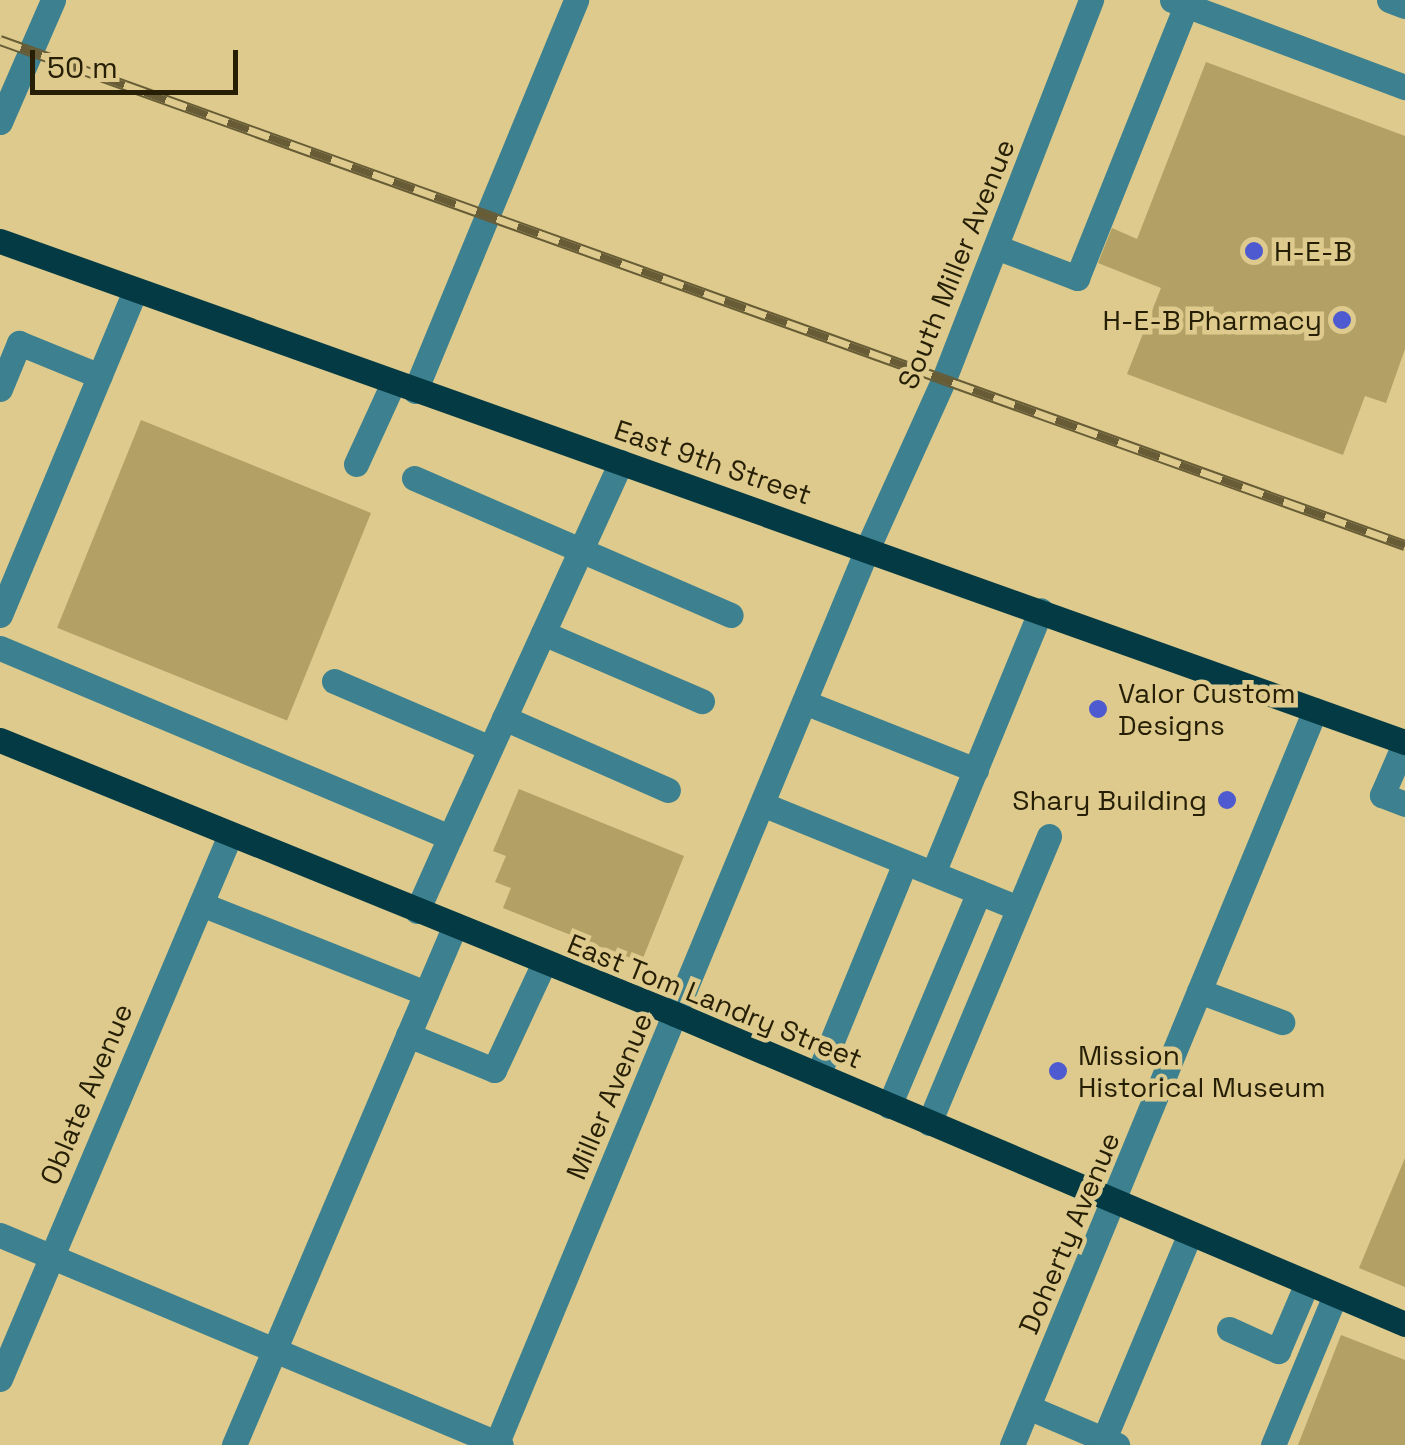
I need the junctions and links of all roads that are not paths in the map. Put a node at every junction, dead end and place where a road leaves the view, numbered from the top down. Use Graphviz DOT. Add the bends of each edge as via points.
graph roads {
  1 [pos="52,0"];
  2 [pos="576,0"];
  3 [pos="1091,0"];
  4 [pos="1389,0"];
  5 [pos="1179,2"];
  6 [pos="1405,6"];
  7 [pos="1405,87"];
  8 [pos="0,122"];
  9 [pos="0,241"];
  10 [pos="996,247"];
  11 [pos="135,290"];
  12 [pos="100,376"];
  13 [pos="404,387"];
  14 [pos="0,389"];
  15 [pos="621,462"];
  16 [pos="356,464"];
  17 [pos="414,478"];
  18 [pos="868,547"];
  19 [pos="581,550"];
  20 [pos="1041,610"];
  21 [pos="731,614"];
  22 [pos="0,616"];
  23 [pos="543,632"];
  24 [pos="0,648"];
  25 [pos="334,681"];
  26 [pos="702,701"];
  27 [pos="804,702"];
  28 [pos="1315,710"];
  29 [pos="504,718"];
  30 [pos="0,740"];
  31 [pos="1405,742"];
  32 [pos="490,748"];
  33 [pos="976,770"];
  34 [pos="668,790"];
  35 [pos="762,804"];
  36 [pos="1405,804"];
  37 [pos="230,835"];
  38 [pos="1049,836"];
  39 [pos="450,837"];
  40 [pos="906,863"];
  41 [pos="933,874"];
  42 [pos="979,892"];
  43 [pos="201,904"];
  44 [pos="1018,908"];
  45 [pos="417,911"];
  46 [pos="455,925"];
  47 [pos="544,963"];
  48 [pos="1199,990"];
  49 [pos="426,994"];
  50 [pos="675,1014"];
  51 [pos="1282,1022"];
  52 [pos="408,1035"];
  53 [pos="818,1075"];
  54 [pos="889,1106"];
  55 [pos="928,1123"];
  56 [pos="1116,1204"];
  57 [pos="0,1234"];
  58 [pos="1188,1236"];
  59 [pos="50,1256"];
  60 [pos="1307,1283"];
  61 [pos="1335,1295"];
  62 [pos="1405,1324"];
  63 [pos="1229,1329"];
  64 [pos="274,1348"];
  65 [pos="0,1378"];
  66 [pos="1028,1407"];
  67 [pos="1111,1442"];
  68 [pos="234,1445"];
  69 [pos="498,1445"];
  70 [pos="1012,1445"];
  71 [pos="1274,1445"];
  1 -- 8 [label="street"];
  2 -- 13 [label="street"];
  3 -- 10 [label="street, South Miller Avenue"];
  4 -- 6 [label="street"];
  5 -- 7 [label="street"];
  5 -- 10 [label="street" via="1077,278"];
  9 -- 11 [label="main road, East 9th Street"];
  10 -- 18 [label="street, South Miller Avenue"];
  11 -- 12 [label="street"];
  11 -- 13 [label="main road, East 9th Street"];
  12 -- 14 [label="street" via="19,342"];
  12 -- 22 [label="street"];
  13 -- 15 [label="main road, East 9th Street"];
  13 -- 16 [label="street"];
  15 -- 18 [label="main road, East 9th Street"];
  15 -- 19 [label="street"];
  17 -- 19 [label="street"];
  18 -- 20 [label="main road, East 9th Street"];
  18 -- 27 [label="street, Miller Avenue"];
  19 -- 21 [label="street"];
  19 -- 23 [label="street"];
  20 -- 28 [label="main road, East 9th Street"];
  20 -- 33 [label="street"];
  23 -- 26 [label="street"];
  23 -- 29 [label="street"];
  24 -- 39 [label="street"];
  25 -- 32 [label="street"];
  27 -- 33 [label="street"];
  27 -- 35 [label="street, Miller Avenue"];
  28 -- 31 [label="main road, East 9th Street"];
  28 -- 48 [label="street, Doherty Avenue"];
  29 -- 32 [label="street"];
  29 -- 34 [label="street"];
  30 -- 37 [label="main road, East Tom Landry Street"];
  31 -- 36 [label="street" via="1382,795"];
  32 -- 39 [label="street"];
  33 -- 41 [label="street"];
  35 -- 40 [label="street"];
  35 -- 50 [label="street, Miller Avenue"];
  37 -- 43 [label="street, Oblate Avenue"];
  37 -- 45 [label="main road, East Tom Landry Street"];
  38 -- 44 [label="street"];
  39 -- 45 [label="street"];
  40 -- 41 [label="street"];
  40 -- 53 [label="street"];
  41 -- 42 [label="street"];
  42 -- 44 [label="street"];
  42 -- 54 [label="street"];
  43 -- 49 [label="street"];
  43 -- 59 [label="street, Oblate Avenue"];
  44 -- 55 [label="street"];
  45 -- 46 [label="main road, East Tom Landry Street"];
  46 -- 47 [label="main road, East Tom Landry Street"];
  46 -- 49 [label="street"];
  47 -- 50 [label="main road, East Tom Landry Street"];
  47 -- 52 [label="street" via="494,1070"];
  48 -- 51 [label="street"];
  48 -- 56 [label="street, Doherty Avenue"];
  49 -- 52 [label="street"];
  50 -- 53 [label="main road, East Tom Landry Street"];
  50 -- 69 [label="street, Miller Avenue"];
  52 -- 64 [label="street"];
  53 -- 54 [label="main road, East Tom Landry Street"];
  54 -- 55 [label="main road, East Tom Landry Street"];
  55 -- 56 [label="main road, East Tom Landry Street"];
  56 -- 58 [label="main road, East Tom Landry Street"];
  56 -- 66 [label="street, Doherty Avenue"];
  57 -- 59 [label="street"];
  58 -- 60 [label="main road, East Tom Landry Street"];
  58 -- 67 [label="street"];
  59 -- 64 [label="street"];
  59 -- 65 [label="street, Oblate Avenue"];
  60 -- 61 [label="main road, East Tom Landry Street"];
  60 -- 63 [label="street" via="1278,1350"];
  61 -- 62 [label="main road, East Tom Landry Street"];
  61 -- 71 [label="street"];
  64 -- 68 [label="street"];
  64 -- 69 [label="street"];
  66 -- 67 [label="street"];
  66 -- 70 [label="street, Doherty Avenue"];
}
